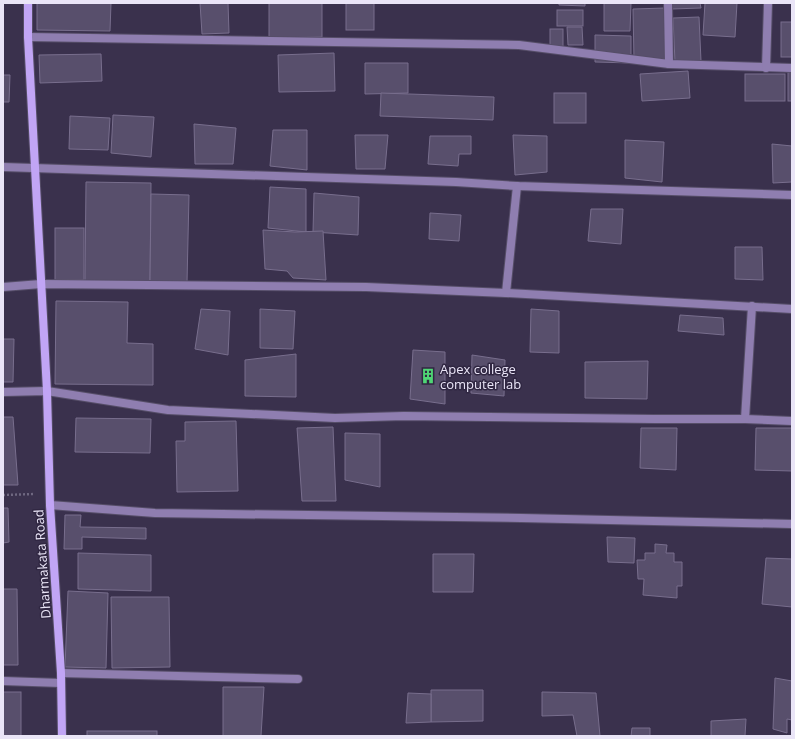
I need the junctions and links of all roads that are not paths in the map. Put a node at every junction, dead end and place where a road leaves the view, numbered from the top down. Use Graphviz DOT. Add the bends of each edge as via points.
graph roads {
  1 [pos="28,3"];
  2 [pos="668,3"];
  3 [pos="768,3"];
  4 [pos="28,37"];
  5 [pos="670,64"];
  6 [pos="766,68"];
  7 [pos="792,68"];
  8 [pos="3,167"];
  9 [pos="35,167"];
  10 [pos="517,186"];
  11 [pos="792,194"];
  12 [pos="42,284"];
  13 [pos="3,288"];
  14 [pos="506,293"];
  15 [pos="752,306"];
  16 [pos="792,309"];
  17 [pos="47,391"];
  18 [pos="3,392"];
  19 [pos="745,419"];
  20 [pos="792,421"];
  21 [pos="50,505"];
  22 [pos="792,524"];
  23 [pos="61,673"];
  24 [pos="298,679"];
  25 [pos="3,681"];
  26 [pos="61,684"];
  27 [pos="62,736"];
  1 -- 4 [label="street, Dharmakata Road"];
  2 -- 5 [label="street"];
  3 -- 6 [label="street"];
  4 -- 5 [label="street" via="519,45"];
  4 -- 9 [label="street, Dharmakata Road"];
  5 -- 6 [label="street"];
  6 -- 7 [label="street"];
  8 -- 9 [label="street"];
  9 -- 10 [label="street"];
  9 -- 12 [label="street, Dharmakata Road"];
  10 -- 11 [label="street"];
  10 -- 14 [label="street"];
  12 -- 13 [label="street"];
  12 -- 14 [label="street" via="366,287"];
  12 -- 17 [label="street, Dharmakata Road"];
  14 -- 15 [label="street"];
  15 -- 16 [label="street"];
  15 -- 19 [label="street"];
  17 -- 18 [label="street"];
  17 -- 19 [label="street" via="168,410 335,418 404,416"];
  17 -- 21 [label="street, Dharmakata Road"];
  19 -- 20 [label="street"];
  21 -- 22 [label="street" via="155,514"];
  21 -- 23 [label="street, Dharmakata Road"];
  23 -- 24 [label="street"];
  23 -- 26 [label="street, Dharmakata Road"];
  25 -- 26 [label="street"];
  26 -- 27 [label="street, Dharmakata Road"];
}
